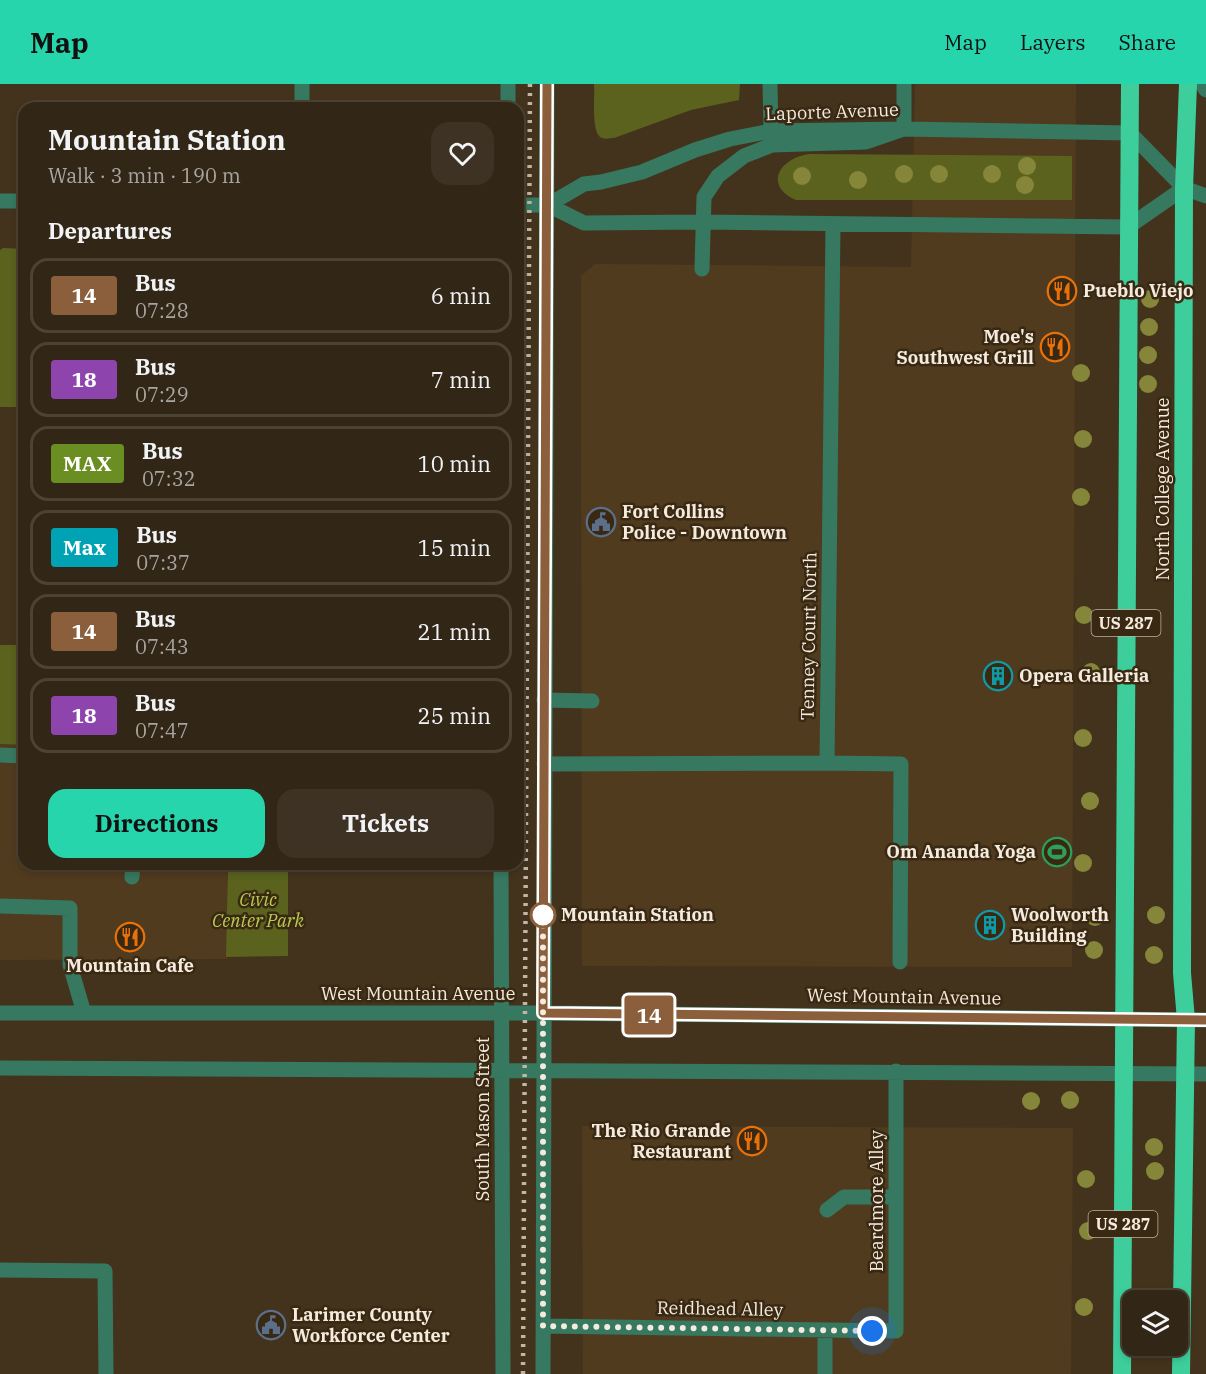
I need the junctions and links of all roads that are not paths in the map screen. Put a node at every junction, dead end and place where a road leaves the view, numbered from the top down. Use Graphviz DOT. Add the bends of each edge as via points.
graph roads {
  1 [pos="302,84"];
  2 [pos="508,84"];
  3 [pos="547,84"];
  4 [pos="770,84"];
  5 [pos="904,84"];
  6 [pos="1130,84"];
  7 [pos="1188,84"];
  8 [pos="1202,84"];
  9 [pos="1206,90"];
  10 [pos="302,102"];
  11 [pos="508,102"];
  12 [pos="904,129"];
  13 [pos="771,131"];
  14 [pos="1130,133"];
  15 [pos="1184,188"];
  16 [pos="1206,196"];
  17 [pos="0,201"];
  18 [pos="18,201"];
  19 [pos="524,205"];
  20 [pos="548,205"];
  21 [pos="702,222"];
  22 [pos="833,225"];
  23 [pos="1128,227"];
  24 [pos="702,269"];
  25 [pos="544,700"];
  26 [pos="592,701"];
  27 [pos="0,755"];
  28 [pos="18,756"];
  29 [pos="827,763"];
  30 [pos="544,764"];
  31 [pos="501,870"];
  32 [pos="0,906"];
  33 [pos="900,962"];
  34 [pos="0,1013"];
  35 [pos="84,1013"];
  36 [pos="501,1013"];
  37 [pos="543,1013"];
  38 [pos="1124,1020"];
  39 [pos="1186,1020"];
  40 [pos="1206,1020"];
  41 [pos="0,1068"];
  42 [pos="502,1070"];
  43 [pos="544,1070"];
  44 [pos="896,1071"];
  45 [pos="1124,1073"];
  46 [pos="1185,1074"];
  47 [pos="1206,1074"];
  48 [pos="896,1197"];
  49 [pos="826,1210"];
  50 [pos="0,1270"];
  51 [pos="543,1326"];
  52 [pos="825,1330"];
  53 [pos="896,1331"];
  54 [pos="106,1374"];
  55 [pos="502,1374"];
  56 [pos="543,1374"];
  57 [pos="825,1374"];
  58 [pos="1122,1374"];
  59 [pos="1181,1374"];
  1 -- 10 [label="street"];
  2 -- 11 [label="street"];
  3 -- 20 [label="street"];
  4 -- 13 [label="street"];
  5 -- 12 [label="street"];
  6 -- 14 [label="highway, North College Avenue / US 287"];
  7 -- 15 [label="highway, North College Avenue / US 287"];
  8 -- 9 [label="street"];
  12 -- 13 [label="street, Laporte Avenue"];
  12 -- 14 [label="street, Laporte Avenue"];
  12 -- 21 [label="street" via="866,142 772,145 744,156 718,176 704,197"];
  13 -- 20 [label="street, Laporte Avenue" via="695,150 642,172 584,184"];
  14 -- 15 [label="street"];
  14 -- 23 [label="highway, North College Avenue / US 287"];
  15 -- 16 [label="street"];
  15 -- 23 [label="street"];
  15 -- 39 [label="highway, North College Avenue / US 287" via="1182,973"];
  17 -- 18 [label="street"];
  19 -- 20 [label="street"];
  20 -- 21 [label="street" via="584,223"];
  20 -- 25 [label="street"];
  21 -- 22 [label="street"];
  21 -- 24 [label="street"];
  22 -- 23 [label="street"];
  22 -- 29 [label="street, Tenney Court North"];
  23 -- 38 [label="highway, North College Avenue / US 287"];
  25 -- 26 [label="street"];
  25 -- 30 [label="street"];
  27 -- 28 [label="street"];
  29 -- 30 [label="street"];
  29 -- 33 [label="street" via="902,764"];
  30 -- 37 [label="street"];
  31 -- 36 [label="street, South Mason Street"];
  32 -- 35 [label="street" via="70,908 70,965"];
  34 -- 35 [label="street, West Mountain Avenue"];
  35 -- 36 [label="street, West Mountain Avenue"];
  36 -- 37 [label="street, West Mountain Avenue"];
  36 -- 42 [label="street, South Mason Street"];
  37 -- 38 [label="street, West Mountain Avenue"];
  37 -- 43 [label="street"];
  38 -- 39 [label="street, West Mountain Avenue"];
  38 -- 45 [label="highway, North College Avenue / US 287"];
  39 -- 40 [label="street, West Mountain Avenue"];
  39 -- 46 [label="highway, North College Avenue / US 287"];
  41 -- 42 [label="street"];
  42 -- 43 [label="street"];
  42 -- 55 [label="street, South Mason Street"];
  43 -- 44 [label="street"];
  43 -- 51 [label="street"];
  44 -- 45 [label="street"];
  44 -- 48 [label="street, Beardmore Alley"];
  45 -- 46 [label="street"];
  45 -- 58 [label="highway, US 287"];
  46 -- 47 [label="street"];
  46 -- 59 [label="highway, US 287"];
  48 -- 49 [label="street" via="844,1197"];
  48 -- 53 [label="street, Beardmore Alley"];
  50 -- 54 [label="street" via="105,1271"];
  51 -- 52 [label="street, Reidhead Alley"];
  51 -- 56 [label="street"];
  52 -- 53 [label="street, Reidhead Alley"];
  52 -- 57 [label="street"];
}
